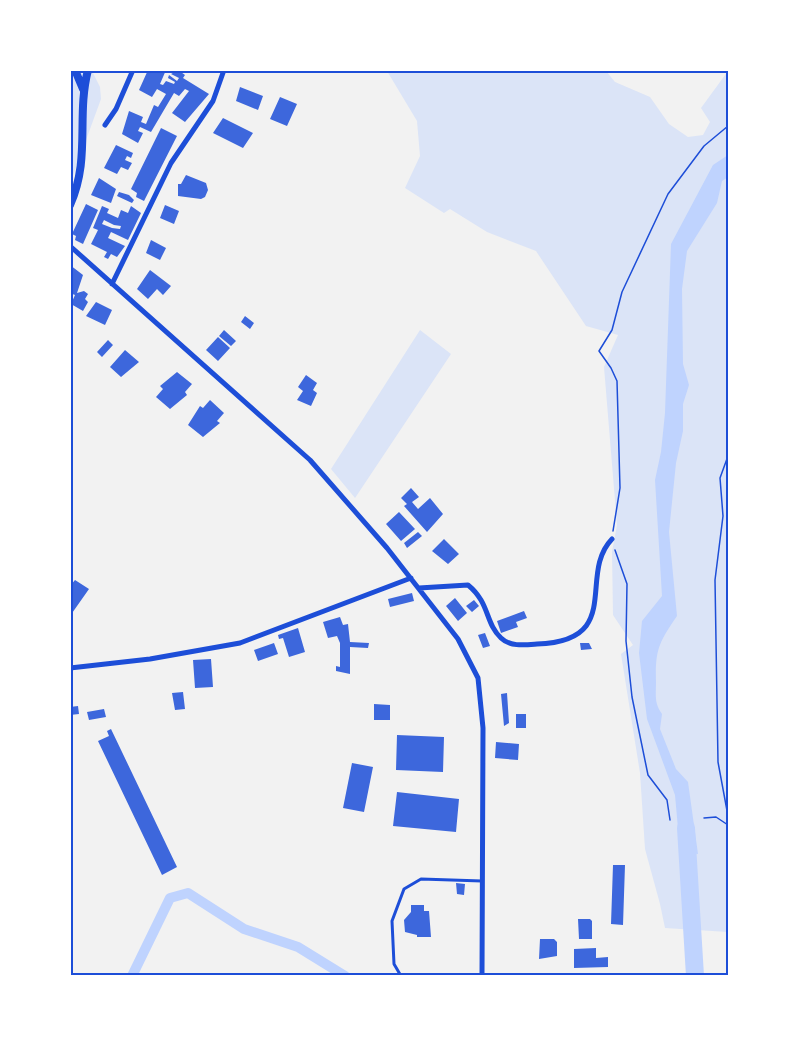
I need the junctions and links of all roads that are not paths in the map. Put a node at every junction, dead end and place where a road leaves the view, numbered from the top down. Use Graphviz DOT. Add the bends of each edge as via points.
graph roads {
  1 [pos="75,70"];
  2 [pos="88,70"];
  3 [pos="133,70"];
  4 [pos="224,70"];
  5 [pos="83,89"];
  6 [pos="105,125"];
  7 [pos="70,205"];
  8 [pos="70,246"];
  9 [pos="112,284"];
  10 [pos="612,539"];
  11 [pos="411,578"];
  12 [pos="419,588"];
  13 [pos="70,668"];
  14 [pos="483,881"];
  15 [pos="401,975"];
  16 [pos="482,975"];
  1 -- 5 [label="main road"];
  2 -- 5 [label="main road"];
  3 -- 6 [label="street"];
  4 -- 9 [label="street" via="213,101 171,163"];
  5 -- 7 [label="main road" via="82,169"];
  8 -- 9 [label="street"];
  9 -- 11 [label="street" via="310,460"];
  10 -- 12 [label="street" via="604,548 592,615 581,631 563,641 511,643 501,638 480,594 468,585"];
  11 -- 12 [label="street"];
  11 -- 13 [label="street" via="240,643"];
  12 -- 14 [label="street" via="458,639 478,678 483,728"];
  14 -- 15 [label="lane" via="421,879 404,890 392,921 394,964"];
  14 -- 16 [label="street"];
}
